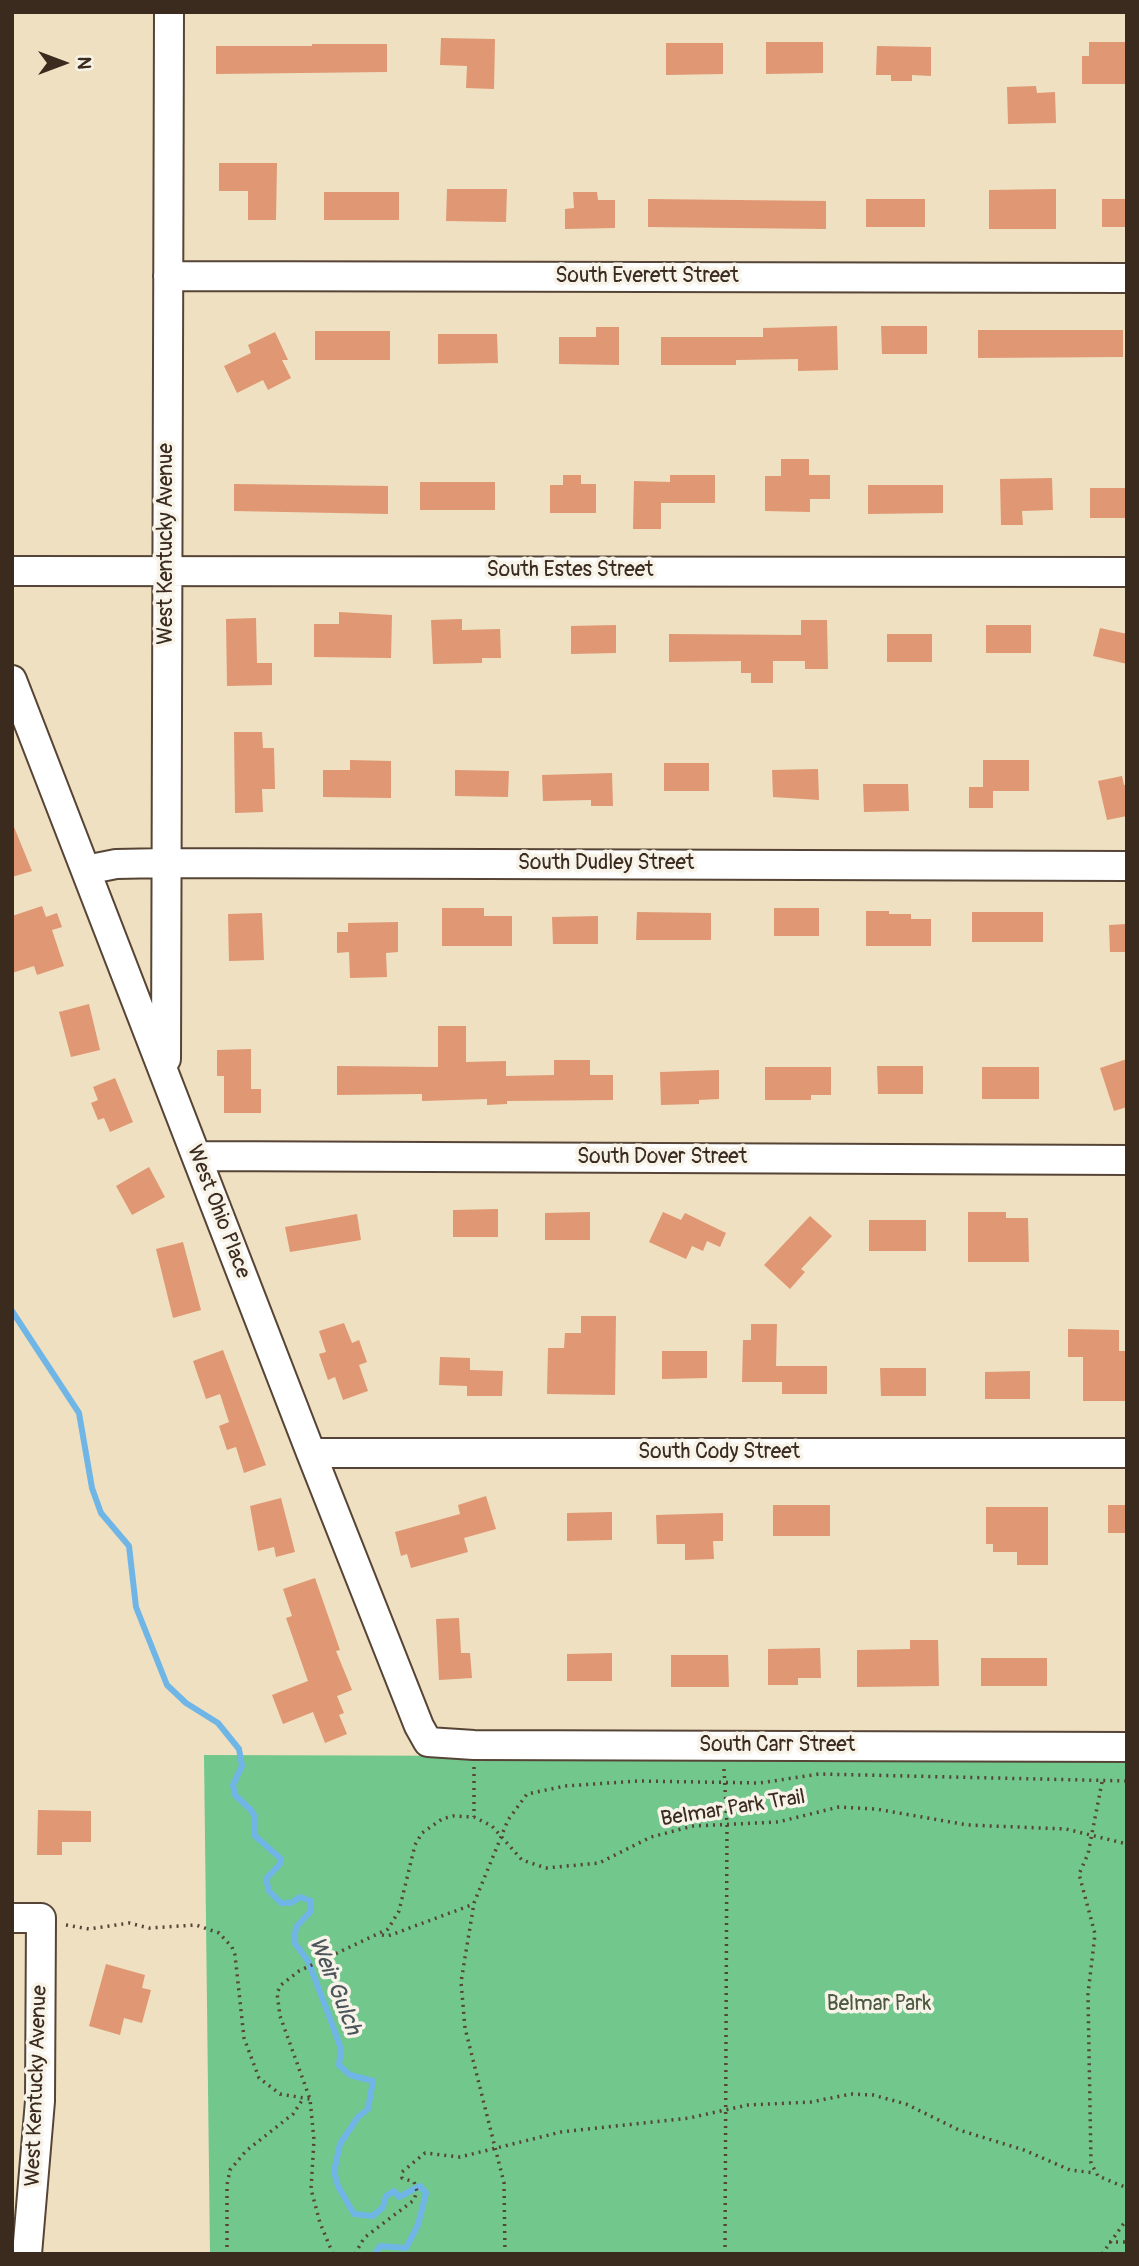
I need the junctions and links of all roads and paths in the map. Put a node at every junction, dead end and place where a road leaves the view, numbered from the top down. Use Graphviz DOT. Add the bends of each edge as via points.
graph roads {
  1 [pos="169,12"];
  2 [pos="168,276"];
  3 [pos="1127,278"];
  4 [pos="12,570"];
  5 [pos="167,570"];
  6 [pos="1127,572"];
  7 [pos="12,680"];
  8 [pos="165,863"];
  9 [pos="1127,866"];
  10 [pos="86,870"];
  11 [pos="166,1076"];
  12 [pos="197,1156"];
  13 [pos="1127,1160"];
  14 [pos="310,1452"];
  15 [pos="1127,1453"];
  16 [pos="428,1742"];
  17 [pos="474,1745"];
  18 [pos="1127,1747"];
  19 [pos="1127,1781"];
  20 [pos="1102,1782"];
  21 [pos="725,1783"];
  22 [pos="474,1817"];
  23 [pos="727,1826"];
  24 [pos="1092,1835"];
  25 [pos="501,1837"];
  26 [pos="1127,1844"];
  27 [pos="474,1903"];
  28 [pos="12,1918"];
  29 [pos="41,1918"];
  30 [pos="380,1935"];
  31 [pos="303,2099"];
  32 [pos="310,2099"];
  33 [pos="726,2108"];
  34 [pos="497,2146"];
  35 [pos="1096,2173"];
  36 [pos="1127,2188"];
  37 [pos="1127,2219"];
  38 [pos="1109,2242"];
  39 [pos="1127,2242"];
  40 [pos="27,2254"];
  41 [pos="227,2254"];
  42 [pos="333,2254"];
  43 [pos="355,2254"];
  44 [pos="505,2254"];
  45 [pos="725,2254"];
  46 [pos="1102,2254"];
  1 -- 2 [label="street, West Kentucky Avenue"];
  2 -- 3 [label="street, South Everett Street"];
  2 -- 5 [label="street, West Kentucky Avenue"];
  4 -- 5 [label="street, South Estes Street"];
  5 -- 6 [label="street, South Estes Street"];
  5 -- 8 [label="street, West Kentucky Avenue"];
  7 -- 10 [label="street, West Ohio Place"];
  8 -- 9 [label="street, South Dudley Street"];
  8 -- 10 [label="street, South Dudley Street"];
  8 -- 11 [label="street, West Kentucky Avenue"];
  10 -- 11 [label="street, West Ohio Place"];
  11 -- 12 [label="street, West Ohio Place"];
  12 -- 13 [label="street, South Dover Street"];
  12 -- 14 [label="street, West Ohio Place"];
  14 -- 15 [label="street, South Cody Street"];
  14 -- 16 [label="street, West Ohio Place"];
  16 -- 17 [label="street, South Carr Street"];
  17 -- 18 [label="street, South Carr Street"];
  17 -- 22 [label="path"];
  19 -- 20 [label="path"];
  20 -- 21 [label="path" via="819,1773 760,1783"];
  20 -- 24 [label="path"];
  21 -- 23 [label="path"];
  21 -- 25 [label="path" via="638,1782 538,1789 518,1803"];
  22 -- 25 [label="path, Belmar Park Trail"];
  22 -- 30 [label="path" via="442,1819 422,1833 410,1861 399,1911"];
  23 -- 24 [label="path, Belmar Park Trail" via="778,1822 839,1807 968,1825 1066,1829"];
  23 -- 25 [label="path, Belmar Park Trail" via="693,1826 652,1837 599,1863 558,1869 522,1860"];
  23 -- 33 [label="path"];
  24 -- 26 [label="path, Belmar Park Trail"];
  24 -- 35 [label="path" via="1079,1874 1095,1934 1088,1993 1091,2163"];
  25 -- 27 [label="path"];
  27 -- 30 [label="path" via="388,1936"];
  27 -- 34 [label="path" via="461,1982 466,2028"];
  28 -- 29 [label="street"];
  29 -- 31 [label="path" via="89,1929 129,1923 149,1928 196,1925 219,1933 232,1947 237,1964 244,2038 253,2067 270,2088"];
  29 -- 40 [label="street, West Kentucky Avenue" via="40,2101"];
  30 -- 32 [label="path" via="299,1970 277,1993"];
  31 -- 32 [label="path"];
  31 -- 41 [label="path" via="293,2114 246,2151 230,2170"];
  32 -- 42 [label="path" via="314,2140 311,2189"];
  33 -- 34 [label="path" via="690,2118 561,2132"];
  33 -- 35 [label="path" via="873,2095 1070,2170"];
  33 -- 45 [label="path"];
  34 -- 43 [label="path" via="460,2157 425,2153 402,2172 402,2178 414,2182 414,2200 364,2238"];
  34 -- 44 [label="path" via="504,2183"];
  35 -- 36 [label="path"];
  37 -- 38 [label="path"];
  38 -- 39 [label="path"];
  38 -- 46 [label="path"];
}
